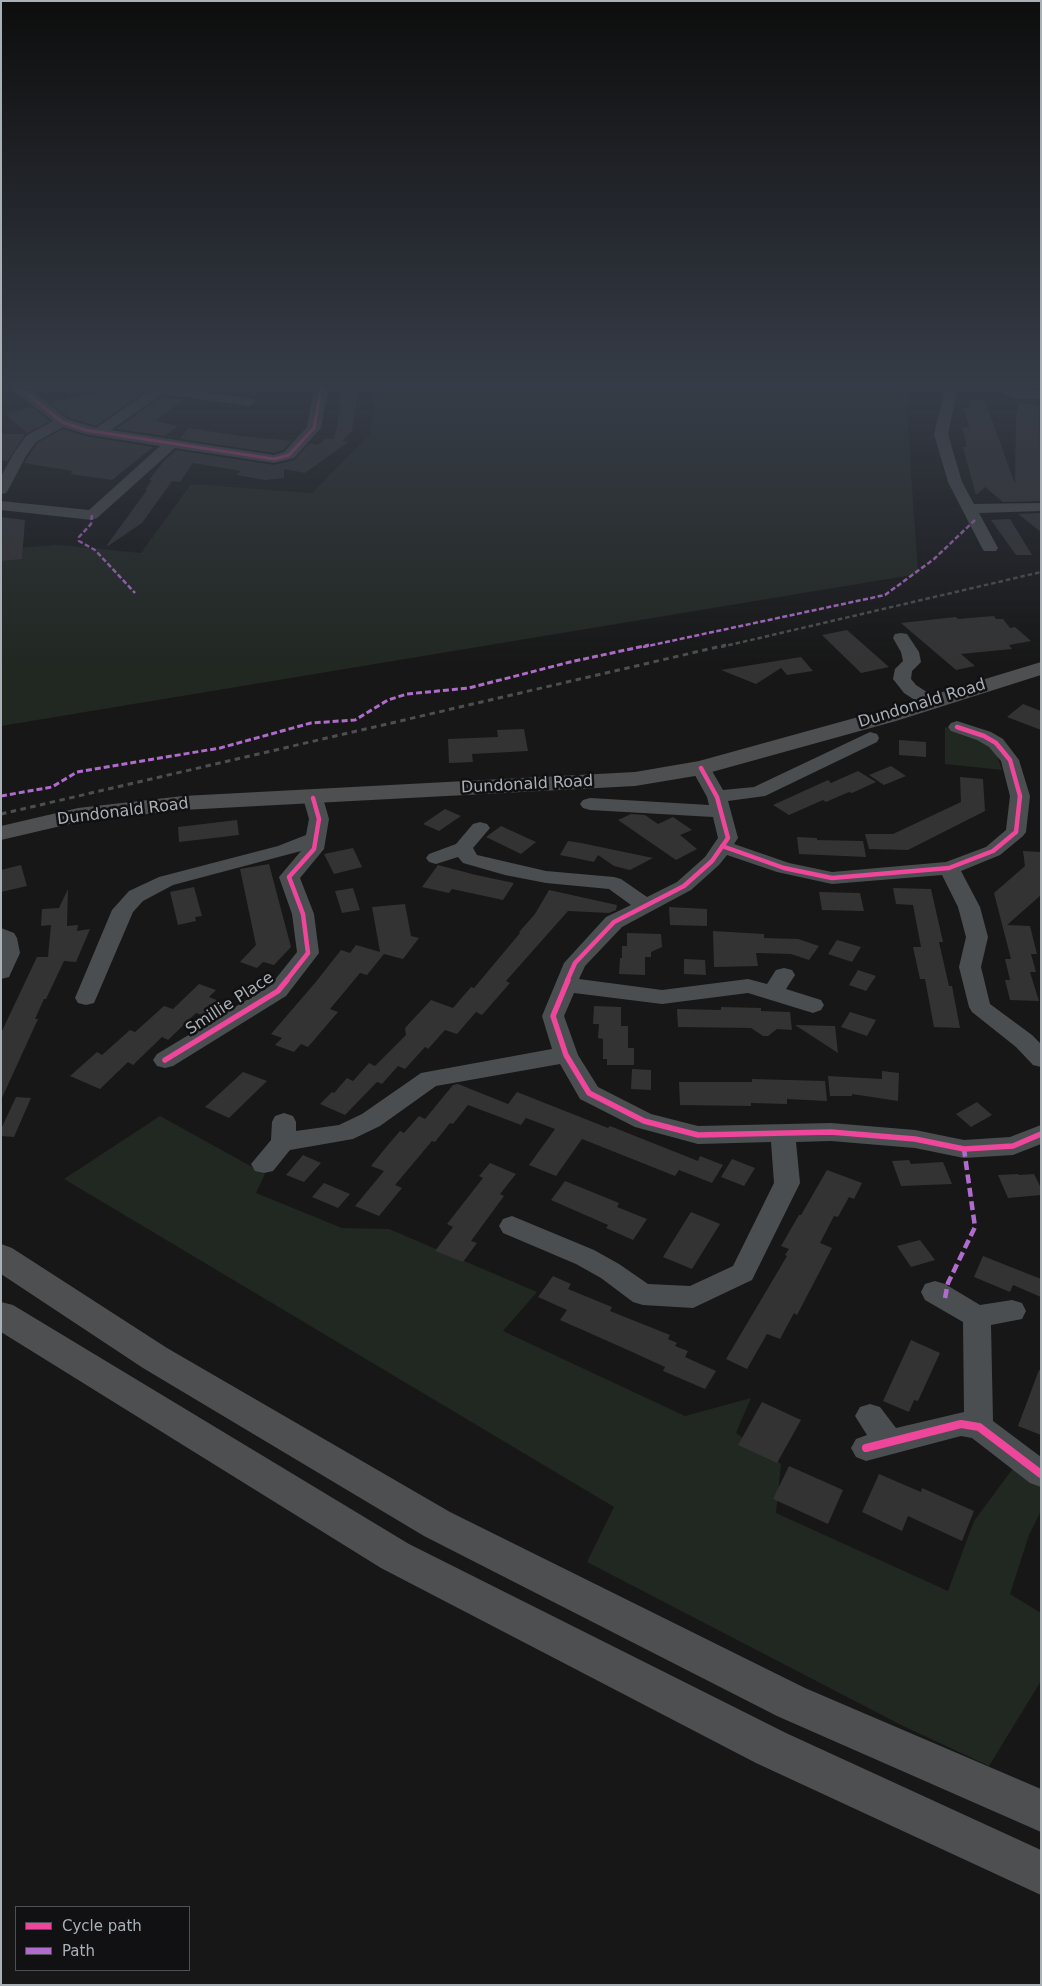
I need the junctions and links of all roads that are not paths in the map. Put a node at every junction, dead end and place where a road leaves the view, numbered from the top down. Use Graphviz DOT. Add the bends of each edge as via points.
graph roads {
  1 [pos="128,482"];
  2 [pos="956,482"];
  3 [pos="1,505"];
  4 [pos="1041,507"];
  5 [pos="969,509"];
  6 [pos="990,548"];
  7 [pos="901,638"];
  8 [pos="1041,668"];
  9 [pos="930,702"];
  10 [pos="957,727"];
  11 [pos="870,738"];
  12 [pos="701,768"];
  13 [pos="312,798"];
  14 [pos="590,804"];
  15 [pos="719,805"];
  16 [pos="480,828"];
  17 [pos="1,833"];
  18 [pos="316,839"];
  19 [pos="722,846"];
  20 [pos="463,848"];
  21 [pos="436,858"];
  22 [pos="949,868"];
  23 [pos="646,906"];
  24 [pos="1,934"];
  25 [pos="1,972"];
  26 [pos="784,975"];
  27 [pos="566,985"];
  28 [pos="772,993"];
  29 [pos="86,998"];
  30 [pos="813,1006"];
  31 [pos="566,1055"];
  32 [pos="1041,1059"];
  33 [pos="166,1060"];
  34 [pos="783,1133"];
  35 [pos="1041,1134"];
  36 [pos="264,1164"];
  37 [pos="512,1226"];
  38 [pos="1,1257"];
  39 [pos="935,1292"];
  40 [pos="1012,1311"];
  41 [pos="1,1315"];
  42 [pos="977,1316"];
  43 [pos="870,1416"];
  44 [pos="979,1427"];
  45 [pos="1041,1474"];
  46 [pos="1041,1812"];
  47 [pos="1041,1872"];
  1 -- 3 [label="street" via="92,515"];
  2 -- 5 [label="street"];
  4 -- 5 [label="street"];
  5 -- 6 [label="street"];
  7 -- 9 [label="street" via="912,662 904,669 902,679 910,689"];
  8 -- 9 [label="main road, Dundonald Road"];
  9 -- 12 [label="main road, Dundonald Road"];
  10 -- 22 [label="street" via="992,732 996,743 1010,760 1020,796 1016,832 993,852"];
  11 -- 15 [label="street" via="758,792"];
  12 -- 13 [label="main road, Dundonald Road" via="635,779"];
  12 -- 15 [label="street"];
  13 -- 17 [label="main road, Dundonald Road" via="173,804 78,815"];
  13 -- 18 [label="street, Smillie Place" via="319,819"];
  14 -- 15 [label="street"];
  15 -- 19 [label="street" via="728,838"];
  16 -- 20 [label="street"];
  18 -- 29 [label="street" via="166,881 136,896 123,910"];
  18 -- 33 [label="street, Smillie Place" via="314,849 290,877 303,914 308,953 278,992"];
  19 -- 22 [label="street" via="784,868 832,878"];
  19 -- 23 [label="street" via="712,861 684,886"];
  20 -- 21 [label="street"];
  20 -- 23 [label="street" via="470,859 505,869 546,877 614,883"];
  22 -- 32 [label="street" via="968,907 977,937 970,967 980,1007 1024,1041"];
  23 -- 27 [label="street" via="614,922 575,963"];
  24 -- 25 [label="street" via="6,938 10,953"];
  26 -- 28 [label="street"];
  27 -- 28 [label="street" via="662,997 748,986"];
  27 -- 31 [label="street" via="553,1016"];
  28 -- 30 [label="street"];
  31 -- 34 [label="street" via="589,1093 644,1121 698,1135"];
  31 -- 36 [label="street" via="429,1079 371,1120 344,1133 283,1132"];
  34 -- 35 [label="street" via="831,1132 906,1139 964,1149 1013,1146"];
  34 -- 37 [label="street" via="787,1183 743,1273 693,1296 643,1294 584,1257"];
  38 -- 46 [label="main road" via="155,1358 437,1524 791,1702"];
  39 -- 42 [label="street"];
  40 -- 42 [label="street"];
  41 -- 47 [label="main road" via="395,1556 771,1748"];
  42 -- 44 [label="street"];
  43 -- 44 [label="street" via="877,1444 961,1424"];
  44 -- 45 [label="street"];
}
